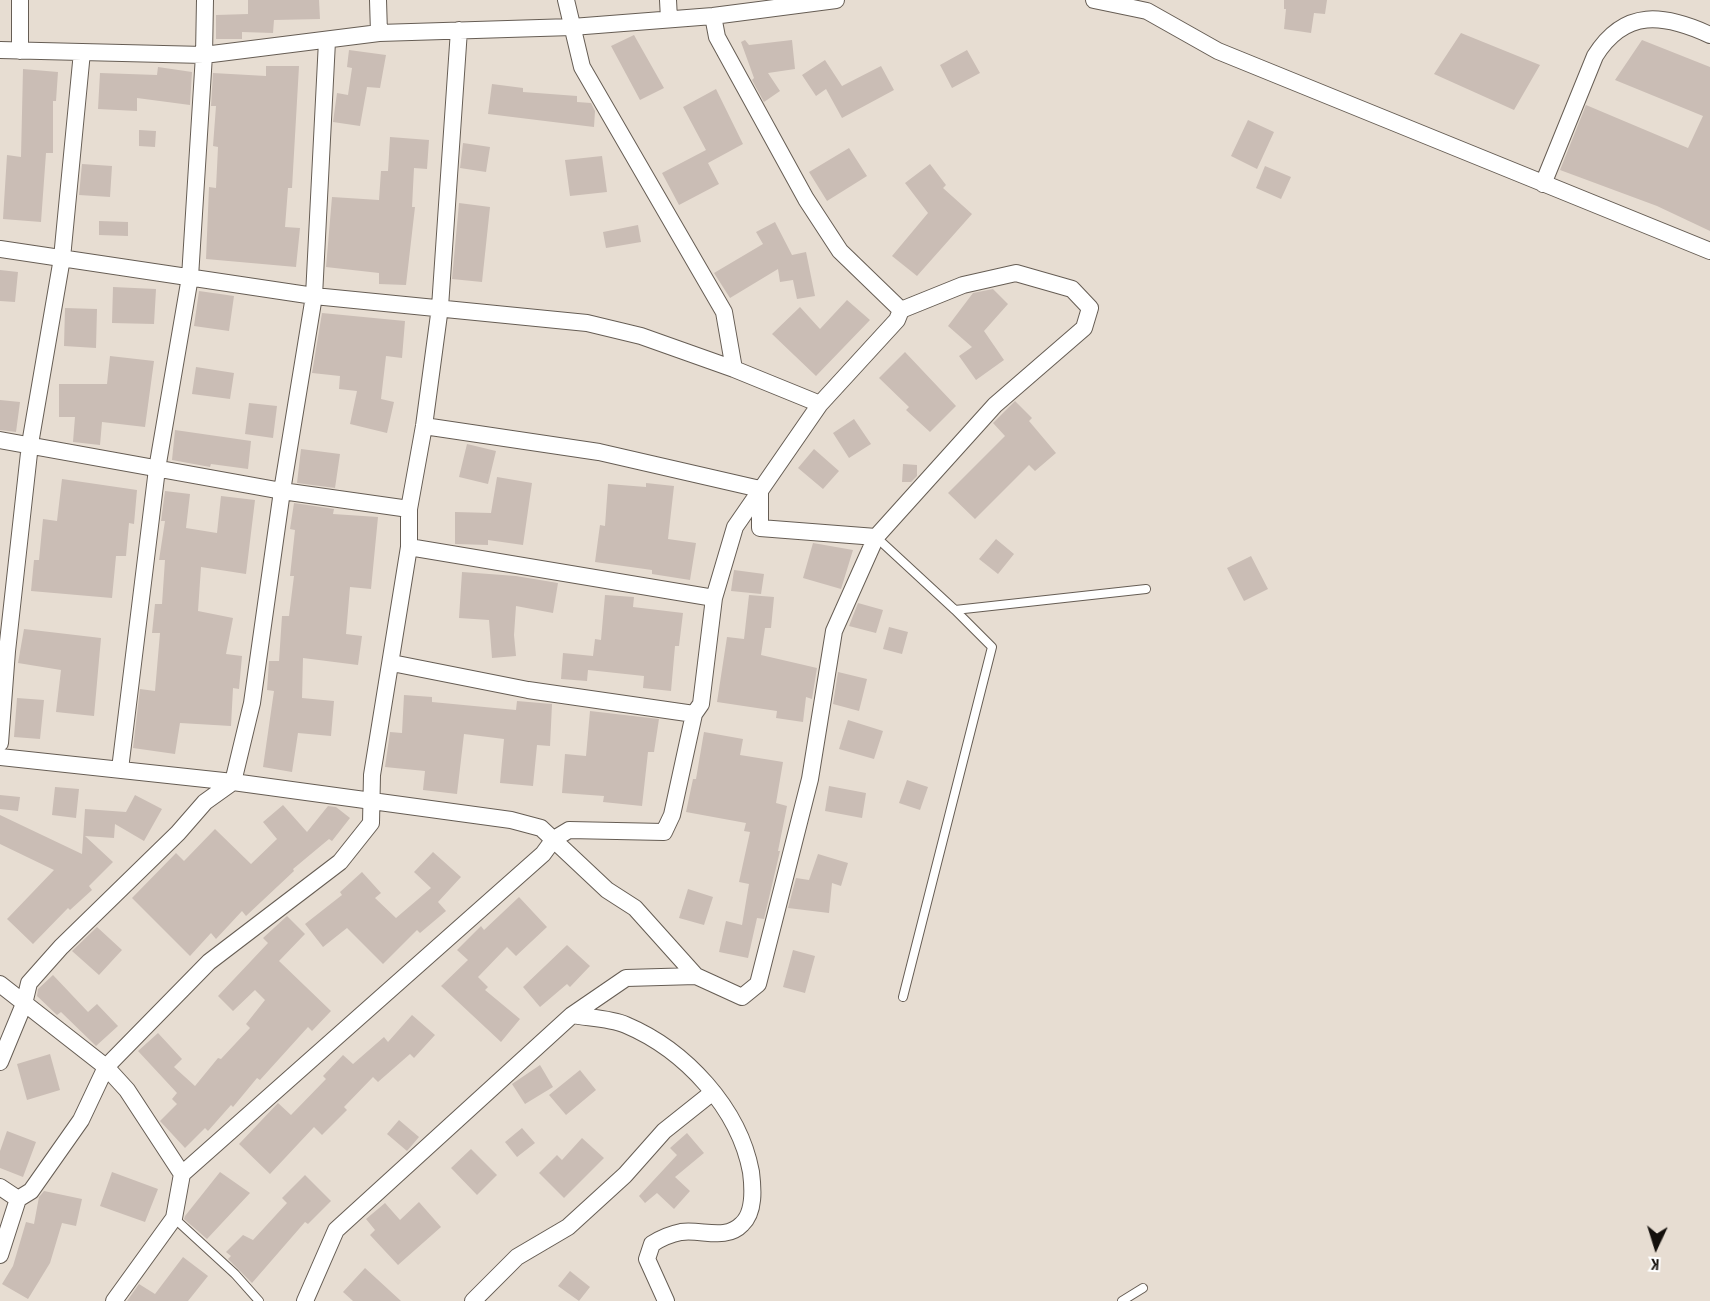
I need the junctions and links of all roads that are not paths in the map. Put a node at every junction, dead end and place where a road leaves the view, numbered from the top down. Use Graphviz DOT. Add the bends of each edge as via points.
graph roads {
  1 [pos="20,0"];
  2 [pos="205,0"];
  3 [pos="378,0"];
  4 [pos="567,0"];
  5 [pos="668,0"];
  6 [pos="836,0"];
  7 [pos="1094,0"];
  8 [pos="713,15"];
  9 [pos="669,19"];
  10 [pos="572,27"];
  11 [pos="459,30"];
  12 [pos="379,33"];
  13 [pos="1710,34"];
  14 [pos="327,41"];
  15 [pos="0,50"];
  16 [pos="20,51"];
  17 [pos="82,52"];
  18 [pos="204,55"];
  19 [pos="1543,184"];
  20 [pos="0,249"];
  21 [pos="1710,251"];
  22 [pos="62,258"];
  23 [pos="190,277"];
  24 [pos="314,296"];
  25 [pos="440,307"];
  26 [pos="900,310"];
  27 [pos="734,369"];
  28 [pos="819,404"];
  29 [pos="424,426"];
  30 [pos="0,440"];
  31 [pos="30,444"];
  32 [pos="157,469"];
  33 [pos="760,489"];
  34 [pos="282,491"];
  35 [pos="409,509"];
  36 [pos="876,537"];
  37 [pos="409,547"];
  38 [pos="1146,589"];
  39 [pos="714,598"];
  40 [pos="956,610"];
  41 [pos="3,651"];
  42 [pos="392,663"];
  43 [pos="694,714"];
  44 [pos="0,743"];
  45 [pos="0,757"];
  46 [pos="120,769"];
  47 [pos="233,782"];
  48 [pos="372,801"];
  49 [pos="554,839"];
  50 [pos="696,976"];
  51 [pos="0,984"];
  52 [pos="903,997"];
  53 [pos="24,1004"];
  54 [pos="572,1015"];
  55 [pos="0,1062"];
  56 [pos="106,1066"];
  57 [pos="712,1092"];
  58 [pos="182,1174"];
  59 [pos="0,1187"];
  60 [pos="18,1198"];
  61 [pos="174,1218"];
  62 [pos="0,1255"];
  63 [pos="1143,1288"];
  64 [pos="114,1301"];
  65 [pos="259,1301"];
  66 [pos="305,1301"];
  67 [pos="473,1301"];
  68 [pos="666,1301"];
  69 [pos="1122,1301"];
  1 -- 16 [label="street"];
  2 -- 18 [label="street"];
  3 -- 12 [label="street"];
  4 -- 10 [label="street"];
  5 -- 9 [label="street"];
  6 -- 8 [label="street"];
  7 -- 19 [label="street" via="1147,11 1218,51"];
  8 -- 9 [label="street"];
  8 -- 26 [label="street" via="717,37 806,199 840,251"];
  9 -- 10 [label="street"];
  10 -- 11 [label="street"];
  10 -- 27 [label="street" via="582,67 724,312"];
  11 -- 12 [label="street"];
  11 -- 25 [label="street"];
  12 -- 14 [label="street"];
  13 -- 19 [label="street" via="1683,22 1656,18 1629,24 1608,38 1595,56"];
  14 -- 18 [label="street"];
  14 -- 24 [label="street"];
  15 -- 16 [label="street"];
  16 -- 17 [label="street"];
  17 -- 18 [label="street"];
  17 -- 22 [label="street"];
  18 -- 23 [label="street"];
  19 -- 21 [label="street"];
  20 -- 22 [label="street"];
  22 -- 23 [label="street"];
  22 -- 31 [label="street"];
  23 -- 24 [label="street"];
  23 -- 32 [label="street"];
  24 -- 25 [label="street"];
  24 -- 34 [label="street"];
  25 -- 27 [label="street" via="587,322 641,336"];
  25 -- 29 [label="street"];
  26 -- 28 [label="street" via="897,320"];
  26 -- 36 [label="street" via="963,285 1016,273 1072,289 1090,308 1084,328 995,405"];
  27 -- 28 [label="street"];
  28 -- 33 [label="street"];
  29 -- 33 [label="street" via="599,452"];
  29 -- 35 [label="street"];
  30 -- 31 [label="street"];
  31 -- 32 [label="street"];
  31 -- 41 [label="street"];
  32 -- 34 [label="street"];
  32 -- 46 [label="street"];
  33 -- 36 [label="street" via="760,528"];
  33 -- 39 [label="street" via="735,527"];
  34 -- 35 [label="street"];
  34 -- 47 [label="street" via="252,703"];
  35 -- 37 [label="street"];
  36 -- 40 [label="lane"];
  36 -- 50 [label="street" via="834,631 810,779 758,984 742,997"];
  37 -- 39 [label="street"];
  37 -- 42 [label="street"];
  38 -- 40 [label="lane"];
  39 -- 43 [label="street" via="701,704"];
  40 -- 52 [label="lane" via="992,647"];
  41 -- 44 [label="street"];
  42 -- 43 [label="street" via="528,690"];
  42 -- 48 [label="street" via="372,775"];
  43 -- 49 [label="street" via="672,815 664,832 569,830"];
  45 -- 46 [label="street"];
  46 -- 47 [label="street"];
  47 -- 48 [label="street"];
  47 -- 53 [label="street" via="205,802 61,947 29,983"];
  48 -- 49 [label="street" via="511,820 541,828"];
  48 -- 56 [label="street" via="371,823 340,862 208,962"];
  49 -- 50 [label="street" via="607,890 635,908"];
  49 -- 58 [label="street" via="543,854"];
  50 -- 54 [label="street" via="626,978"];
  51 -- 53 [label="street"];
  53 -- 55 [label="street"];
  53 -- 56 [label="street"];
  54 -- 57 [label="street" via="625,1024 664,1047 704,1079"];
  54 -- 66 [label="street" via="336,1230"];
  56 -- 58 [label="street" via="128,1090"];
  56 -- 60 [label="street" via="81,1120 31,1191"];
  57 -- 67 [label="street" via="664,1131 625,1175 568,1227 517,1257"];
  57 -- 68 [label="street" via="747,1153 753,1184 751,1209 743,1224 729,1233 683,1232 652,1244 647,1259"];
  58 -- 61 [label="street"];
  59 -- 60 [label="street"];
  60 -- 62 [label="street"];
  61 -- 64 [label="street"];
  61 -- 65 [label="lane"];
  63 -- 69 [label="lane"];
}
